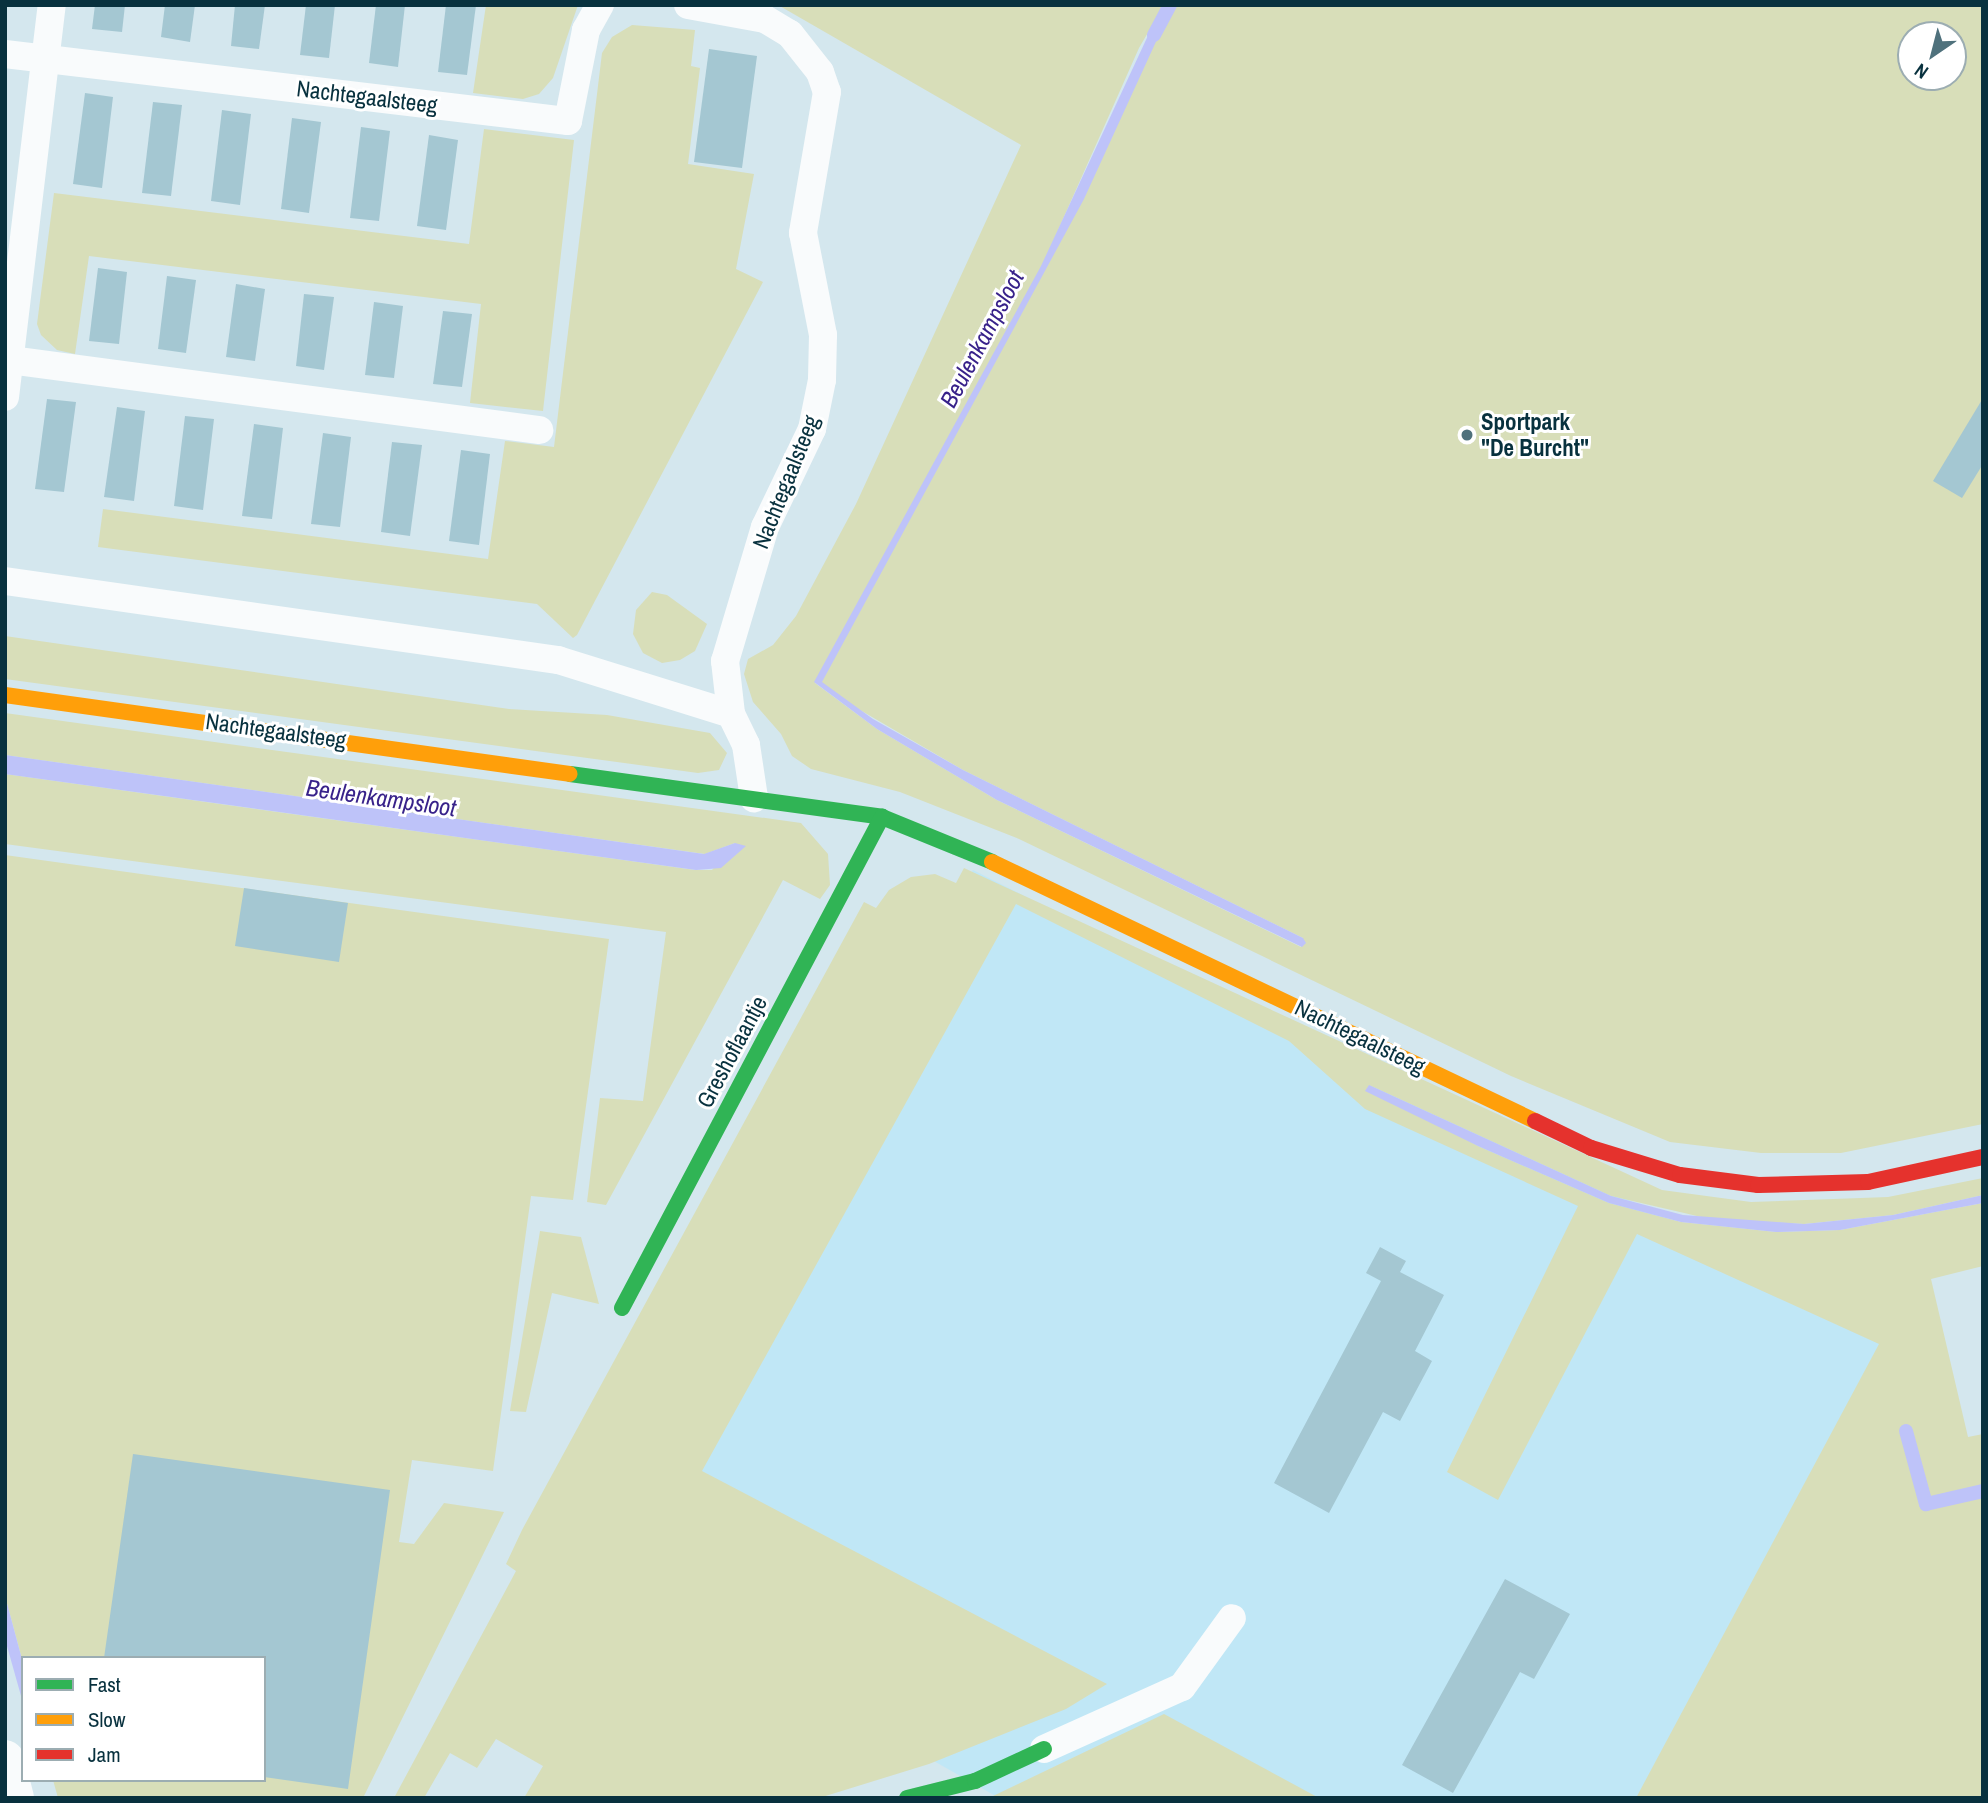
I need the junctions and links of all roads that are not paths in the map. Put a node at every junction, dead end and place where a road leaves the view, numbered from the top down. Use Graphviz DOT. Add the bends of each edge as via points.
graph roads {
  1 [pos="52,5"];
  2 [pos="600,5"];
  3 [pos="688,5"];
  4 [pos="5,54"];
  5 [pos="45,59"];
  6 [pos="10,360"];
  7 [pos="5,397"];
  8 [pos="539,430"];
  9 [pos="5,581"];
  10 [pos="5,695"];
  11 [pos="731,713"];
  12 [pos="754,798"];
  13 [pos="882,817"];
  14 [pos="1983,1157"];
  15 [pos="622,1308"];
  16 [pos="1232,1618"];
  17 [pos="1044,1749"];
  18 [pos="5,1759"];
  19 [pos="15,1798"];
  20 [pos="907,1798"];
  1 -- 5 [label="lane"];
  2 -- 5 [label="lane, Nachtegaalsteeg" via="586,30 568,121"];
  3 -- 11 [label="lane, Nachtegaalsteeg" via="765,19 790,34 814,62 827,92 803,233 822,335 822,380 812,429 765,527 730,632 725,661"];
  4 -- 5 [label="lane, Nachtegaalsteeg"];
  5 -- 6 [label="lane"];
  6 -- 7 [label="lane"];
  6 -- 8 [label="lane"];
  9 -- 11 [label="lane" via="558,660"];
  10 -- 12 [label="street, Nachtegaalsteeg"];
  11 -- 12 [label="lane, Nachtegaalsteeg" via="746,745"];
  12 -- 13 [label="street, Nachtegaalsteeg"];
  13 -- 14 [label="street, Nachtegaalsteeg" via="1040,881 1591,1148 1667,1171 1758,1185 1868,1182"];
  13 -- 15 [label="street, Greshoflaantje"];
  16 -- 17 [label="lane" via="1182,1686"];
  17 -- 20 [label="street" via="975,1781"];
  18 -- 19 [label="street"];
}
